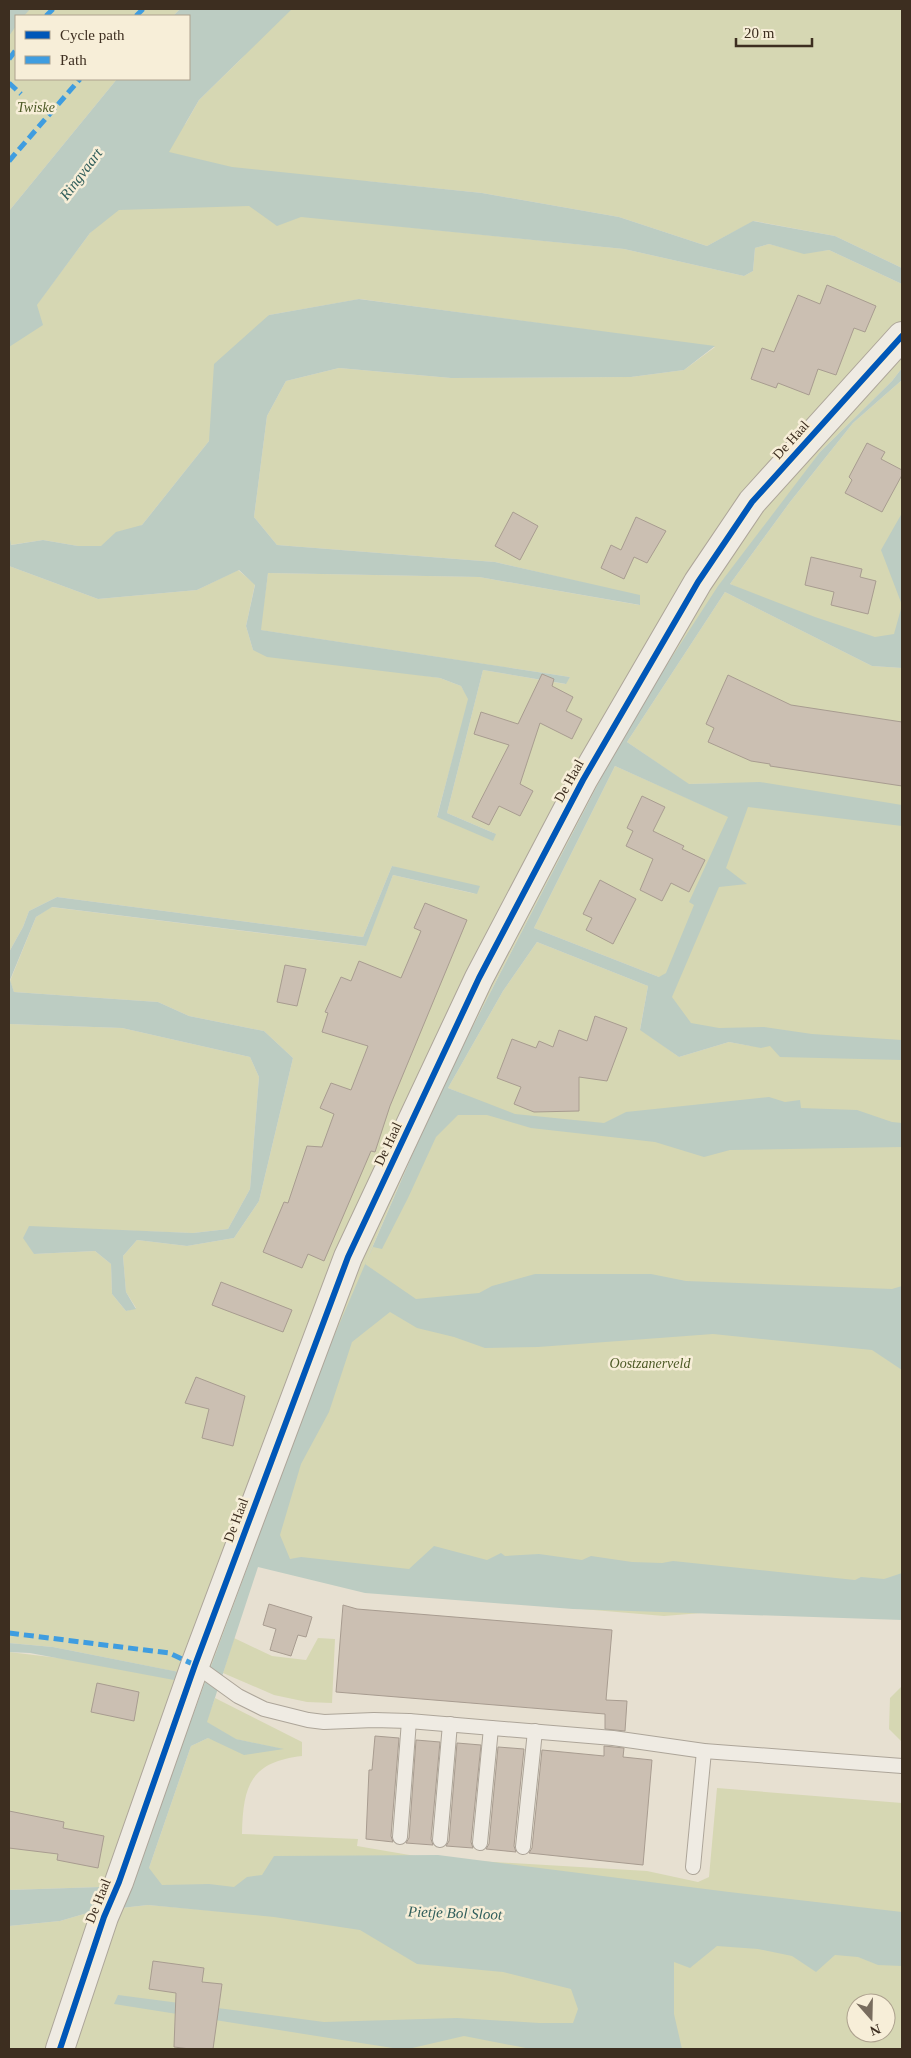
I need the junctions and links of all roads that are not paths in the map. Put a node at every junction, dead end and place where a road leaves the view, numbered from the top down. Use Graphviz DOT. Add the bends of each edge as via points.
graph roads {
  1 [pos="902,336"];
  2 [pos="200,1668"];
  3 [pos="409,1721"];
  4 [pos="450,1724"];
  5 [pos="490,1728"];
  6 [pos="535,1731"];
  7 [pos="704,1752"];
  8 [pos="902,1766"];
  9 [pos="400,1837"];
  10 [pos="440,1840"];
  11 [pos="480,1843"];
  12 [pos="524,1847"];
  13 [pos="693,1867"];
  14 [pos="60,2049"];
  1 -- 2 [label="street, De Haal" via="752,502 698,582 583,780 479,978 348,1257"];
  2 -- 3 [label="lane" via="238,1696 264,1709 324,1722"];
  2 -- 14 [label="street, De Haal" via="104,1916"];
  3 -- 4 [label="lane"];
  3 -- 9 [label="lane"];
  4 -- 5 [label="lane"];
  4 -- 10 [label="lane"];
  5 -- 6 [label="lane"];
  5 -- 11 [label="lane"];
  6 -- 7 [label="lane" via="613,1738"];
  6 -- 12 [label="lane"];
  7 -- 8 [label="lane"];
  7 -- 13 [label="lane"];
}
